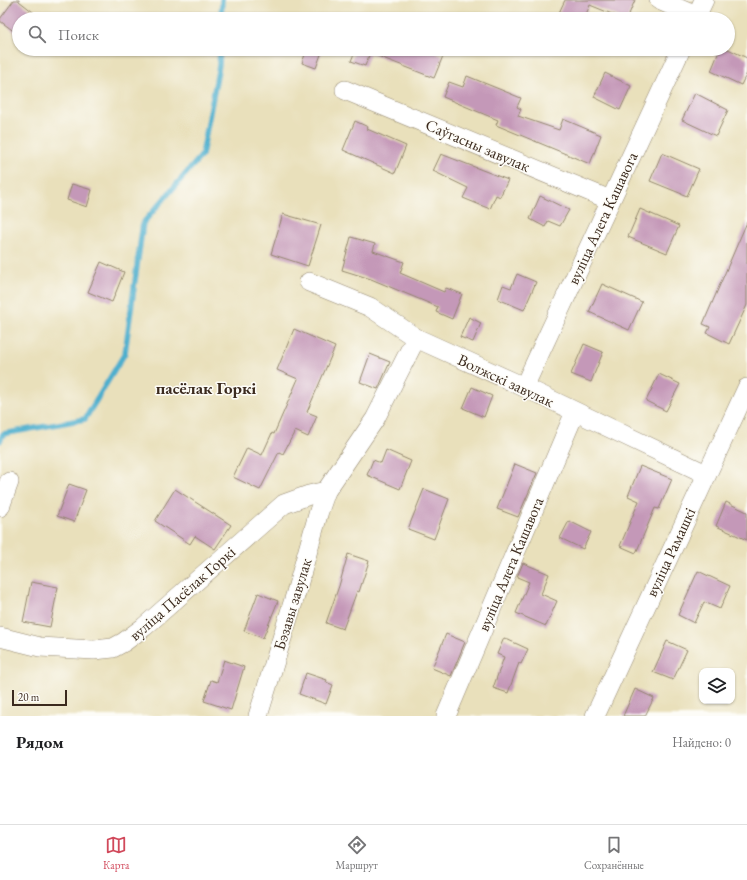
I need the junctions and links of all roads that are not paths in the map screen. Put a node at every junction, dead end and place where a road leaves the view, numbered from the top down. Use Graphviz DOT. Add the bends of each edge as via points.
graph roads {
  1 [pos="659,0"];
  2 [pos="699,12"];
  3 [pos="678,56"];
  4 [pos="345,90"];
  5 [pos="610,200"];
  6 [pos="309,282"];
  7 [pos="416,338"];
  8 [pos="524,387"];
  9 [pos="747,388"];
  10 [pos="575,412"];
  11 [pos="706,474"];
  12 [pos="9,482"];
  13 [pos="326,491"];
  14 [pos="0,507"];
  15 [pos="0,637"];
  16 [pos="258,716"];
  17 [pos="446,716"];
  18 [pos="595,716"];
  1 -- 2 [label="street"];
  3 -- 5 [label="street, вуліца Алега Кашавога"];
  4 -- 5 [label="street, Саўгасны завулак"];
  5 -- 8 [label="street, вуліца Алега Кашавога"];
  6 -- 7 [label="street, Волжскі завулак" via="370,307"];
  7 -- 8 [label="street, Волжскі завулак"];
  7 -- 13 [label="street, Бэзавы завулак" via="375,419"];
  8 -- 10 [label="street, Волжскі завулак"];
  9 -- 11 [label="street, вуліца Рамашкі"];
  10 -- 11 [label="street, Волжскі завулак"];
  10 -- 17 [label="street, вуліца Алега Кашавога"];
  11 -- 18 [label="street, вуліца Рамашкі"];
  12 -- 14 [label="street"];
  13 -- 15 [label="street, вуліца Пасёлак Горкі" via="284,504 144,627 113,648 94,650 40,647"];
  13 -- 16 [label="street, Бэзавы завулак"];
}
